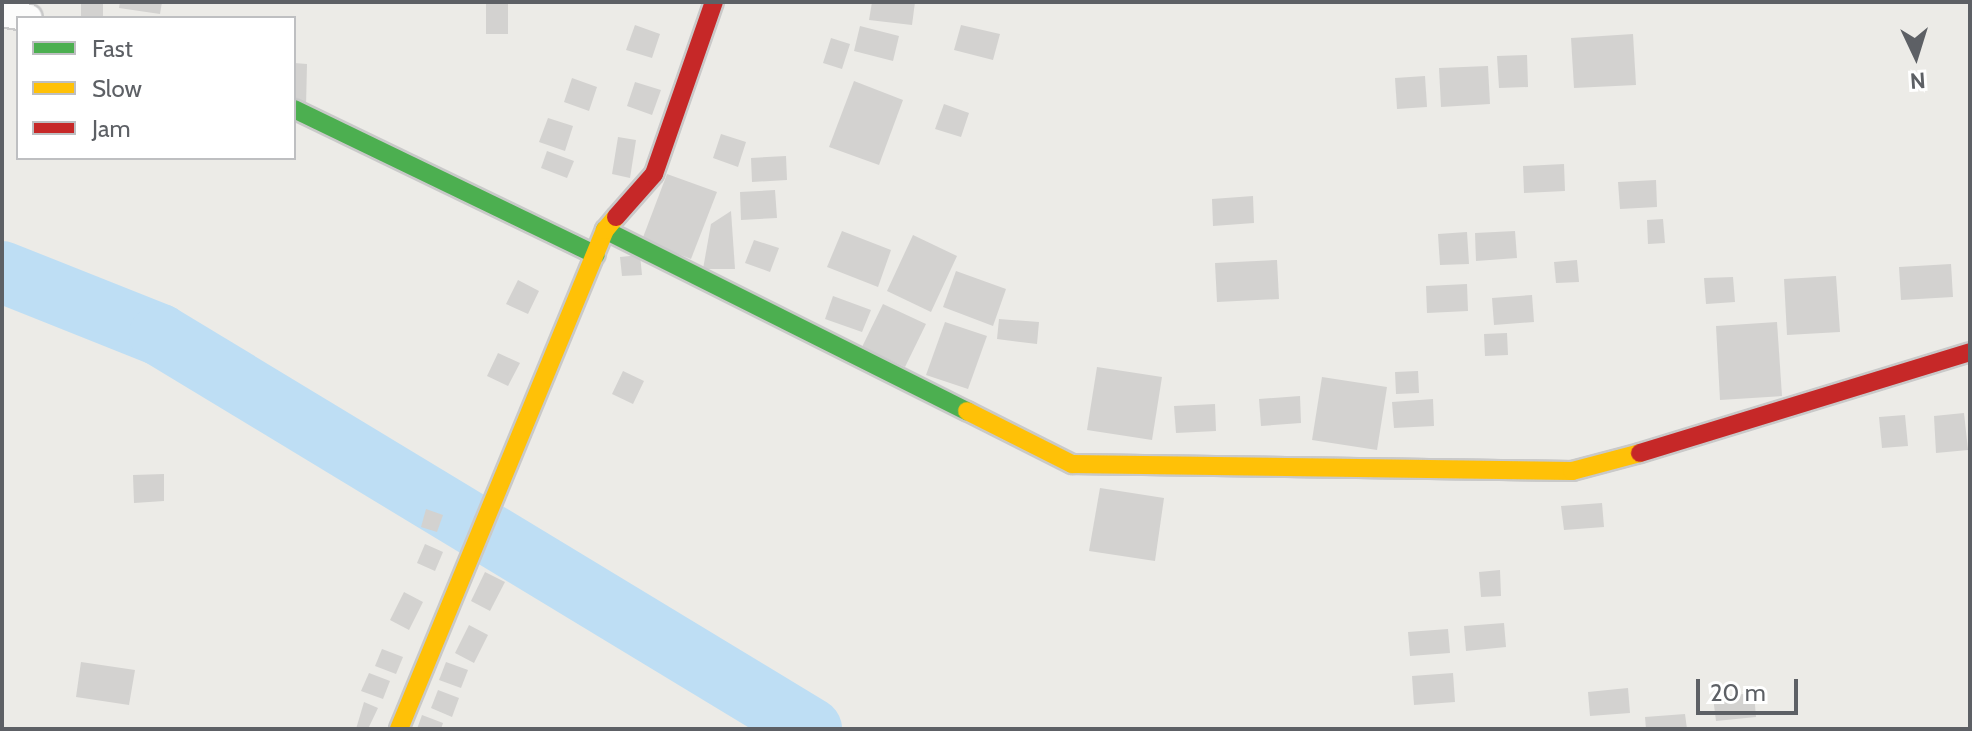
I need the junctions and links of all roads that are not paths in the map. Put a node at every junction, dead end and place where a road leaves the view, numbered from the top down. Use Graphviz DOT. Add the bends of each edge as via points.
graph roads {
  1 [pos="714,2"];
  2 [pos="296,110"];
  3 [pos="605,230"];
  4 [pos="596,255"];
  5 [pos="1970,352"];
  6 [pos="399,729"];
  1 -- 3 [label="street" via="654,174"];
  2 -- 4 [label="street"];
  3 -- 4 [label="street"];
  3 -- 5 [label="street" via="1072,464 1572,471 1744,425"];
  4 -- 6 [label="street"];
}
